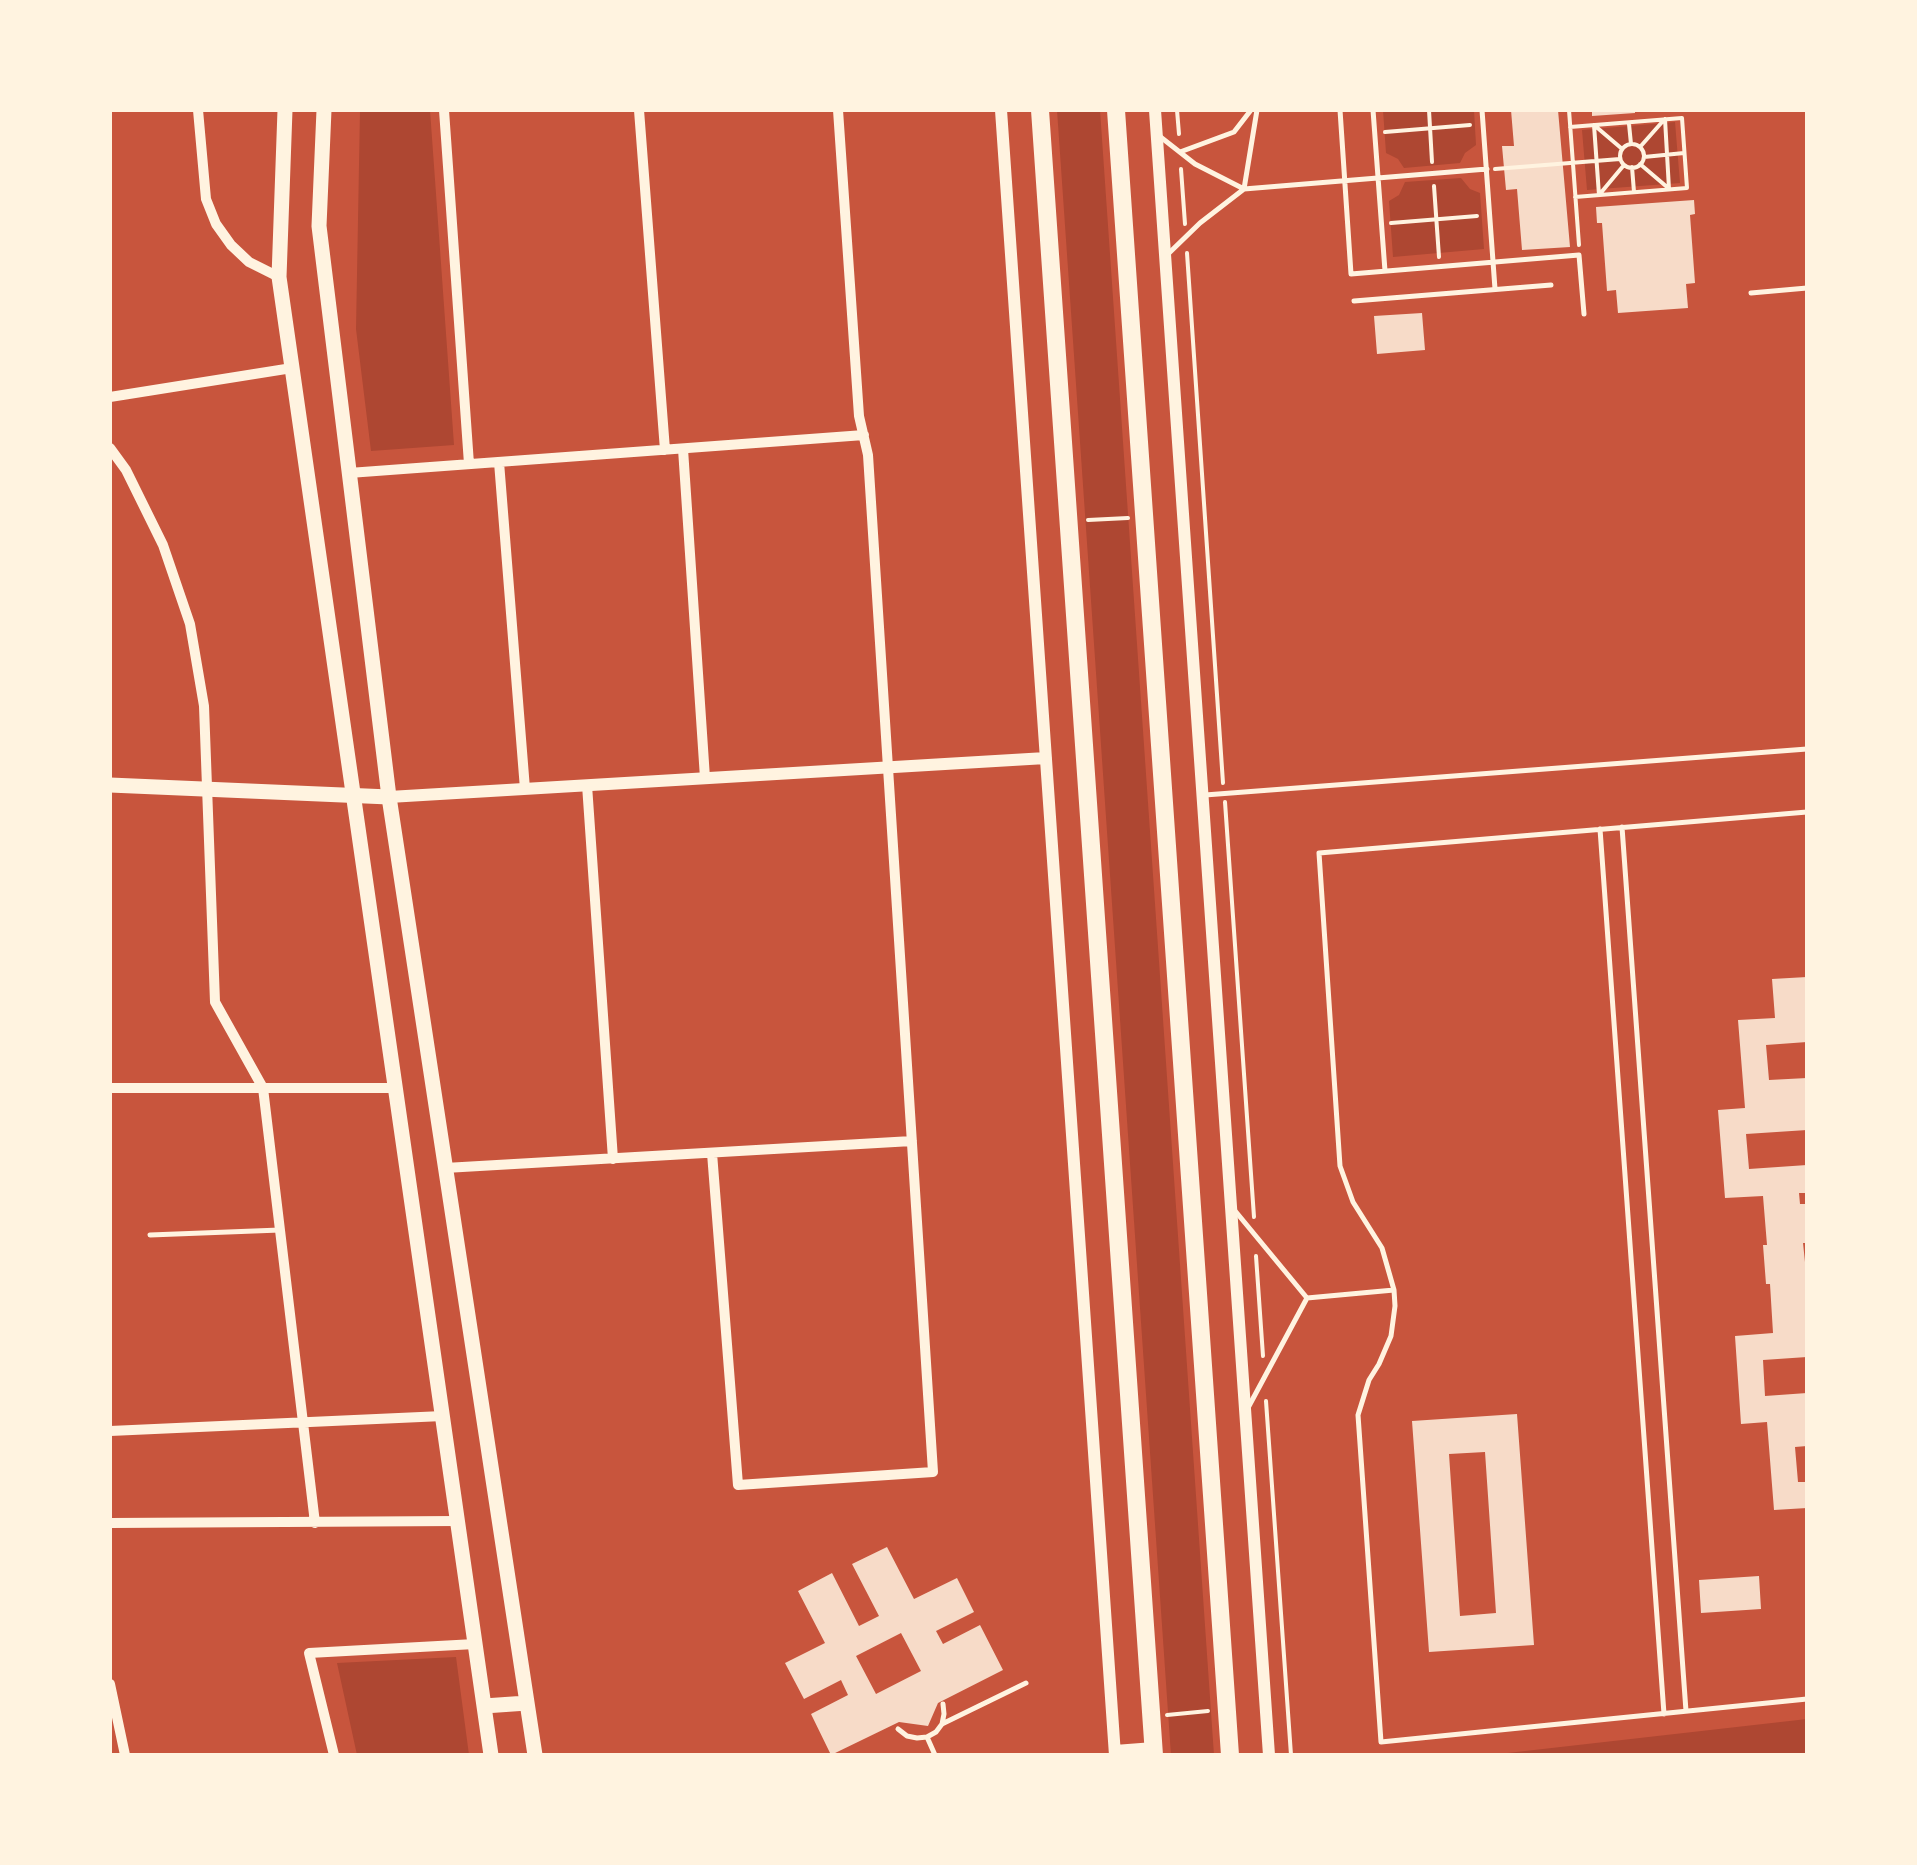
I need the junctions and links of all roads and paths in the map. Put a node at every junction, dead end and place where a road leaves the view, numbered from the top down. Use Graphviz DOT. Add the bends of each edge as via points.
graph roads {
  1 [pos="198,110"];
  2 [pos="285,110"];
  3 [pos="324,110"];
  4 [pos="444,110"];
  5 [pos="640,110"];
  6 [pos="838,110"];
  7 [pos="1001,110"];
  8 [pos="1040,110"];
  9 [pos="1116,110"];
  10 [pos="1155,110"];
  11 [pos="1177,110"];
  12 [pos="1254,110"];
  13 [pos="1340,110"];
  14 [pos="1374,110"];
  15 [pos="1429,110"];
  16 [pos="1482,110"];
  17 [pos="1569,110"];
  18 [pos="1665,119"];
  19 [pos="1629,122"];
  20 [pos="1484,124"];
  21 [pos="1594,125"];
  22 [pos="1570,127"];
  23 [pos="1430,128"];
  24 [pos="1375,132"];
  25 [pos="1156,133"];
  26 [pos="1631,144"];
  27 [pos="1640,147"];
  28 [pos="1622,149"];
  29 [pos="1180,152"];
  30 [pos="1684,153"];
  31 [pos="1667,155"];
  32 [pos="1644,157"];
  33 [pos="1620,158"];
  34 [pos="1596,160"];
  35 [pos="1573,162"];
  36 [pos="1640,164"];
  37 [pos="1624,165"];
  38 [pos="1504,168"];
  39 [pos="1632,168"];
  40 [pos="1487,170"];
  41 [pos="1433,174"];
  42 [pos="1378,178"];
  43 [pos="1345,181"];
  44 [pos="1670,189"];
  45 [pos="1244,190"];
  46 [pos="1634,192"];
  47 [pos="1599,195"];
  48 [pos="1575,197"];
  49 [pos="1490,215"];
  50 [pos="1436,220"];
  51 [pos="1382,224"];
  52 [pos="1186,237"];
  53 [pos="1580,255"];
  54 [pos="1165,257"];
  55 [pos="1493,262"];
  56 [pos="1440,266"];
  57 [pos="1385,271"];
  58 [pos="279,277"];
  59 [pos="1551,285"];
  60 [pos="1807,288"];
  61 [pos="1495,289"];
  62 [pos="1751,293"];
  63 [pos="1354,301"];
  64 [pos="1584,314"];
  65 [pos="292,368"];
  66 [pos="110,397"];
  67 [pos="864,435"];
  68 [pos="110,448"];
  69 [pos="683,449"];
  70 [pos="665,450"];
  71 [pos="499,462"];
  72 [pos="469,464"];
  73 [pos="349,472"];
  74 [pos="1136,517"];
  75 [pos="1077,521"];
  76 [pos="1807,749"];
  77 [pos="1046,758"];
  78 [pos="888,767"];
  79 [pos="705,778"];
  80 [pos="110,785"];
  81 [pos="587,785"];
  82 [pos="525,789"];
  83 [pos="207,790"];
  84 [pos="1224,794"];
  85 [pos="1202,795"];
  86 [pos="354,797"];
  87 [pos="389,797"];
  88 [pos="1807,812"];
  89 [pos="1622,828"];
  90 [pos="1600,829"];
  91 [pos="110,1088"];
  92 [pos="263,1088"];
  93 [pos="396,1088"];
  94 [pos="912,1141"];
  95 [pos="712,1153"];
  96 [pos="614,1159"];
  97 [pos="446,1168"];
  98 [pos="1231,1206"];
  99 [pos="280,1230"];
  100 [pos="150,1235"];
  101 [pos="1255,1235"];
  102 [pos="1394,1290"];
  103 [pos="1308,1298"];
  104 [pos="1265,1377"];
  105 [pos="1245,1413"];
  106 [pos="443,1416"];
  107 [pos="303,1423"];
  108 [pos="110,1432"];
  109 [pos="458,1521"];
  110 [pos="110,1523"];
  111 [pos="316,1523"];
  112 [pos="476,1644"];
  113 [pos="1026,1683"];
  114 [pos="110,1684"];
  115 [pos="1807,1700"];
  116 [pos="527,1702"];
  117 [pos="943,1704"];
  118 [pos="484,1706"];
  119 [pos="1210,1711"];
  120 [pos="1686,1712"];
  121 [pos="1664,1714"];
  122 [pos="1152,1716"];
  123 [pos="942,1724"];
  124 [pos="898,1729"];
  125 [pos="927,1737"];
  126 [pos="1154,1752"];
  127 [pos="1115,1753"];
  128 [pos="125,1755"];
  129 [pos="334,1755"];
  130 [pos="491,1755"];
  131 [pos="535,1755"];
  132 [pos="935,1755"];
  133 [pos="1230,1755"];
  134 [pos="1269,1755"];
  135 [pos="1291,1755"];
  1 -- 58 [label="street" via="206,199 216,224 248,262"];
  2 -- 58 [label="main road"];
  3 -- 73 [label="main road" via="319,226"];
  4 -- 72 [label="street"];
  5 -- 70 [label="street"];
  6 -- 67 [label="street"];
  7 -- 77 [label="street"];
  8 -- 126 [label="highway"];
  9 -- 133 [label="highway"];
  10 -- 25 [label="street"];
  11 -- 29 [label="path"];
  12 -- 29 [label="lane" via="1234,132"];
  12 -- 45 [label="lane"];
  13 -- 43 [label="lane"];
  14 -- 24 [label="lane"];
  15 -- 23 [label="path"];
  16 -- 20 [label="lane"];
  17 -- 22 [label="path"];
  18 -- 19 [label="path"];
  18 -- 27 [label="path"];
  18 -- 30 [label="path" via="1682,118"];
  18 -- 31 [label="path"];
  19 -- 21 [label="path"];
  19 -- 26 [label="path"];
  20 -- 23 [label="path"];
  20 -- 40 [label="lane"];
  21 -- 22 [label="path"];
  21 -- 28 [label="path"];
  21 -- 34 [label="path"];
  22 -- 35 [label="path"];
  23 -- 24 [label="path"];
  23 -- 41 [label="path"];
  24 -- 42 [label="lane"];
  25 -- 29 [label="lane"];
  25 -- 54 [label="street"];
  26 -- 27 [label="path"];
  26 -- 28 [label="path"];
  27 -- 32 [label="path"];
  28 -- 33 [label="path"];
  29 -- 45 [label="lane"];
  29 -- 52 [label="path"];
  30 -- 31 [label="path"];
  30 -- 44 [label="path" via="1687,188"];
  31 -- 32 [label="path"];
  31 -- 44 [label="path"];
  32 -- 36 [label="path"];
  33 -- 34 [label="path"];
  33 -- 37 [label="path"];
  34 -- 35 [label="path"];
  34 -- 47 [label="path"];
  35 -- 38 [label="path"];
  35 -- 48 [label="path"];
  36 -- 39 [label="path"];
  36 -- 44 [label="path"];
  37 -- 39 [label="path"];
  37 -- 47 [label="path"];
  39 -- 46 [label="path"];
  40 -- 41 [label="lane"];
  40 -- 49 [label="lane"];
  41 -- 42 [label="lane"];
  41 -- 50 [label="path"];
  42 -- 43 [label="lane"];
  42 -- 51 [label="lane"];
  43 -- 45 [label="lane"];
  43 -- 57 [label="lane" via="1352,274"];
  44 -- 46 [label="path"];
  45 -- 52 [label="lane"];
  46 -- 47 [label="path"];
  47 -- 48 [label="path"];
  48 -- 53 [label="path"];
  49 -- 50 [label="path"];
  49 -- 55 [label="lane"];
  50 -- 51 [label="path"];
  50 -- 56 [label="path"];
  51 -- 57 [label="lane"];
  52 -- 54 [label="lane"];
  52 -- 84 [label="path"];
  53 -- 55 [label="lane"];
  53 -- 64 [label="lane"];
  54 -- 85 [label="street"];
  55 -- 56 [label="lane"];
  55 -- 61 [label="lane"];
  56 -- 57 [label="lane"];
  58 -- 65 [label="main road"];
  59 -- 61 [label="lane"];
  60 -- 62 [label="lane"];
  61 -- 63 [label="lane"];
  65 -- 66 [label="street"];
  65 -- 86 [label="main road"];
  67 -- 69 [label="street"];
  67 -- 78 [label="street"];
  68 -- 83 [label="street" via="164,545 190,624 204,706"];
  69 -- 70 [label="street"];
  69 -- 79 [label="street"];
  70 -- 71 [label="street"];
  71 -- 72 [label="street"];
  71 -- 82 [label="street"];
  72 -- 73 [label="street"];
  73 -- 87 [label="main road"];
  74 -- 75 [label="path"];
  76 -- 84 [label="lane"];
  77 -- 78 [label="street"];
  77 -- 127 [label="street"];
  78 -- 79 [label="street"];
  78 -- 94 [label="street"];
  79 -- 81 [label="street"];
  80 -- 83 [label="main road"];
  81 -- 82 [label="street"];
  81 -- 96 [label="street"];
  82 -- 87 [label="street"];
  83 -- 86 [label="main road"];
  83 -- 92 [label="street" via="215,1002"];
  84 -- 85 [label="lane"];
  84 -- 101 [label="path"];
  85 -- 98 [label="street"];
  86 -- 87 [label="main road"];
  86 -- 93 [label="main road"];
  87 -- 97 [label="main road"];
  88 -- 89 [label="lane"];
  89 -- 90 [label="lane"];
  89 -- 120 [label="lane"];
  90 -- 102 [label="lane" via="1318,853 1340,1166 1382,1248"];
  90 -- 121 [label="lane"];
  91 -- 92 [label="street"];
  92 -- 93 [label="street"];
  92 -- 99 [label="street"];
  93 -- 106 [label="main road"];
  94 -- 95 [label="street"];
  94 -- 95 [label="street" via="933,1472 738,1486"];
  95 -- 96 [label="street"];
  96 -- 97 [label="street"];
  97 -- 116 [label="main road"];
  98 -- 101 [label="lane"];
  98 -- 105 [label="street"];
  99 -- 100 [label="lane"];
  99 -- 107 [label="street"];
  101 -- 103 [label="lane"];
  101 -- 104 [label="path"];
  102 -- 103 [label="lane"];
  102 -- 121 [label="lane" via="1391,1336 1358,1414 1381,1742"];
  103 -- 104 [label="lane"];
  104 -- 105 [label="lane"];
  104 -- 135 [label="path"];
  105 -- 134 [label="street"];
  106 -- 107 [label="street"];
  106 -- 109 [label="main road"];
  107 -- 108 [label="street"];
  107 -- 111 [label="street"];
  109 -- 111 [label="street"];
  109 -- 112 [label="main road"];
  110 -- 111 [label="street"];
  112 -- 118 [label="main road"];
  112 -- 129 [label="street" via="309,1652"];
  113 -- 123 [label="lane"];
  114 -- 128 [label="street"];
  115 -- 120 [label="lane"];
  116 -- 118 [label="main road"];
  116 -- 131 [label="main road"];
  117 -- 123 [label="lane"];
  118 -- 130 [label="main road"];
  119 -- 122 [label="path"];
  120 -- 121 [label="lane"];
  123 -- 125 [label="lane"];
  124 -- 125 [label="lane"];
  125 -- 132 [label="lane"];
  126 -- 127 [label="street"];
}
